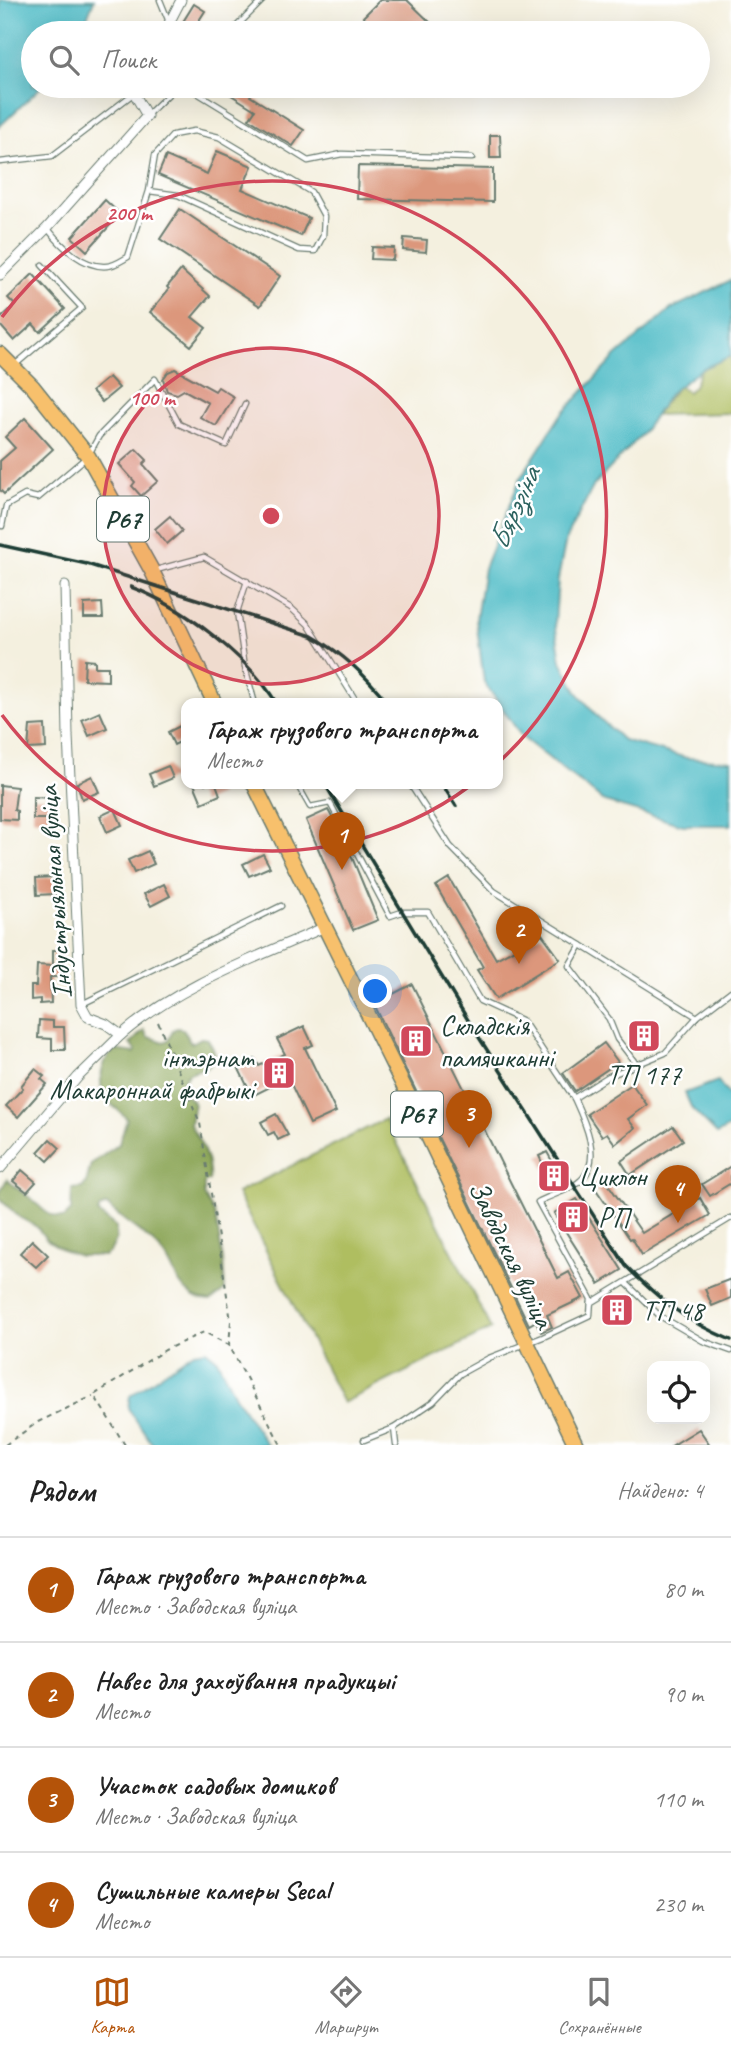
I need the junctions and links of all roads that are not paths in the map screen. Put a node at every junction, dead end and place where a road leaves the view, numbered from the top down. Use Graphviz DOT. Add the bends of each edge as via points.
graph roads {
  1 [pos="160,0"];
  2 [pos="181,0"];
  3 [pos="263,0"];
  4 [pos="168,21"];
  5 [pos="170,21"];
  6 [pos="242,21"];
  7 [pos="126,98"];
  8 [pos="139,98"];
  9 [pos="165,98"];
  10 [pos="206,98"];
  11 [pos="147,116"];
  12 [pos="472,158"];
  13 [pos="0,162"];
  14 [pos="149,191"];
  15 [pos="47,228"];
  16 [pos="42,265"];
  17 [pos="0,275"];
  18 [pos="0,354"];
  19 [pos="12,366"];
  20 [pos="245,404"];
  21 [pos="88,456"];
  22 [pos="2,526"];
  23 [pos="152,571"];
  24 [pos="247,581"];
  25 [pos="65,586"];
  26 [pos="212,698"];
  27 [pos="253,698"];
  28 [pos="354,698"];
  29 [pos="256,789"];
  30 [pos="300,789"];
  31 [pos="413,789"];
  32 [pos="281,906"];
  33 [pos="325,927"];
  34 [pos="581,946"];
  35 [pos="731,991"];
  36 [pos="81,1004"];
  37 [pos="697,1017"];
  38 [pos="121,1035"];
  39 [pos="637,1065"];
  40 [pos="574,1098"];
  41 [pos="0,1169"];
  42 [pos="731,1218"];
  43 [pos="626,1283"];
  44 [pos="591,1303"];
  45 [pos="528,1342"];
  46 [pos="731,1352"];
  47 [pos="394,1428"];
  48 [pos="364,1440"];
  49 [pos="396,1445"];
  50 [pos="576,1445"];
  1 -- 4 [label="lane"];
  2 -- 5 [label="street"];
  3 -- 6 [label="lane"];
  7 -- 13 [label="lane" via="52,156"];
  8 -- 11 [label="street"];
  9 -- 11 [label="lane"];
  10 -- 12 [label="lane" via="308,161 342,154"];
  11 -- 15 [label="street"];
  14 -- 14 [label="lane" via="155,155 173,135 194,131 219,137 311,192 324,216 323,236 315,251 299,250 178,195"];
  14 -- 15 [label="lane" via="128,257 110,267 88,264"];
  15 -- 17 [label="street"];
  16 -- 19 [label="lane" via="82,308"];
  18 -- 19 [label="main road, Р67"];
  19 -- 21 [label="main road, Р67"];
  20 -- 21 [label="lane" via="226,445 179,424 155,379 99,436"];
  21 -- 22 [label="lane" via="38,498 25,495 6,506"];
  21 -- 23 [label="main road, Р67"];
  23 -- 24 [label="lane" via="204,557"];
  23 -- 26 [label="main road, Р67"];
  24 -- 27 [label="lane" via="237,612"];
  24 -- 28 [label="lane" via="308,624"];
  25 -- 36 [label="street, Індустрыяльная вуліца"];
  29 -- 33 [label="main road, Заводская вуліца / Р67"];
  30 -- 40 [label="lane" via="310,807 330,803 390,916 428,912 480,1001 523,1021"];
  31 -- 34 [label="lane" via="450,846 494,891"];
  32 -- 36 [label="lane"];
  33 -- 38 [label="street" via="187,989"];
  33 -- 45 [label="main road, Заводская вуліца / Р67"];
  34 -- 37 [label="lane"];
  34 -- 39 [label="lane" via="569,966"];
  35 -- 37 [label="lane"];
  36 -- 38 [label="street, Індустрыяльная вуліца" via="88,1017"];
  37 -- 39 [label="lane" via="665,1053"];
  38 -- 41 [label="street" via="78,1077"];
  39 -- 40 [label="lane"];
  40 -- 44 [label="lane" via="590,1132 590,1168 582,1180 538,1202"];
  42 -- 43 [label="lane"];
  43 -- 44 [label="lane"];
  43 -- 46 [label="lane" via="660,1316"];
  44 -- 45 [label="lane" via="590,1315"];
  45 -- 47 [label="lane" via="460,1374 433,1402"];
  45 -- 50 [label="main road, Заводская вуліца / Р67"];
  47 -- 48 [label="lane"];
  47 -- 49 [label="lane"];
}
